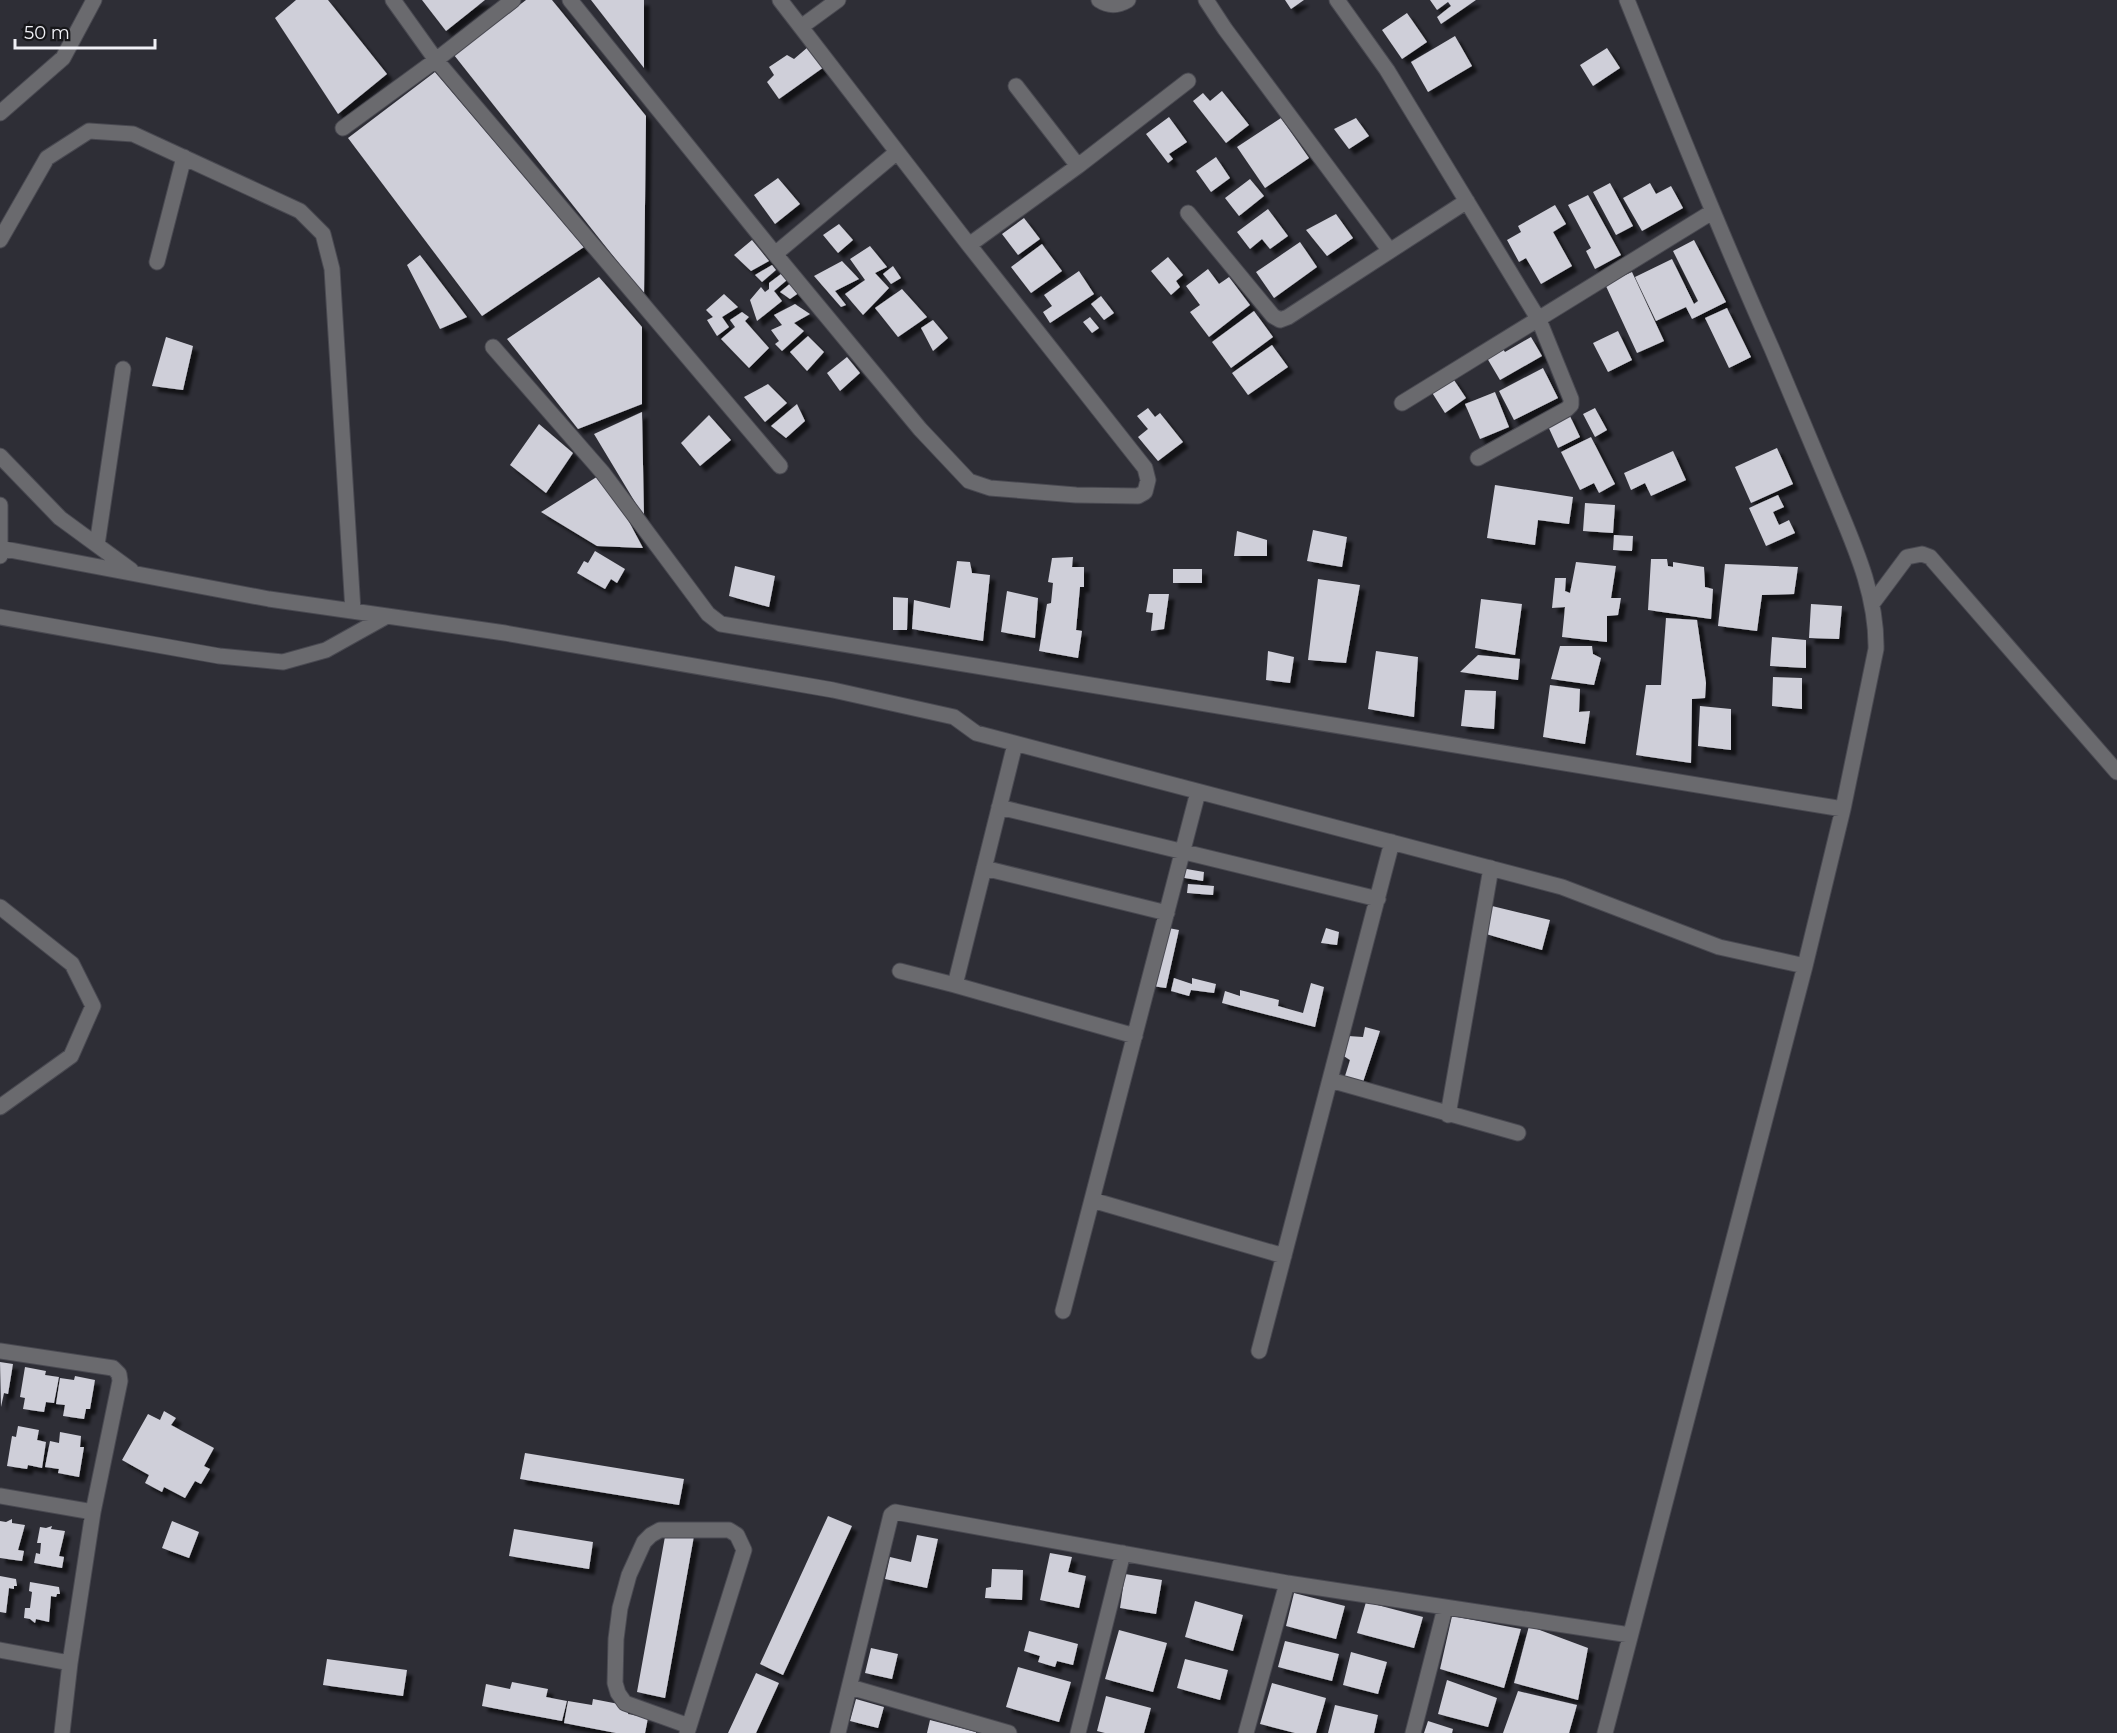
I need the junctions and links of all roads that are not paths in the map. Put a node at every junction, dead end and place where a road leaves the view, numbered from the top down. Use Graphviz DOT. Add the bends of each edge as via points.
graph roads {
  1 [pos="94,0"];
  2 [pos="393,0"];
  3 [pos="513,0"];
  4 [pos="570,0"];
  5 [pos="780,0"];
  6 [pos="838,0"];
  7 [pos="1099,0"];
  8 [pos="1128,0"];
  9 [pos="1206,0"];
  10 [pos="1338,0"];
  11 [pos="1627,0"];
  12 [pos="801,27"];
  13 [pos="436,60"];
  14 [pos="1188,81"];
  15 [pos="1017,86"];
  16 [pos="0,113"];
  17 [pos="343,128"];
  18 [pos="897,152"];
  19 [pos="184,157"];
  20 [pos="1078,166"];
  21 [pos="1467,201"];
  22 [pos="1712,212"];
  23 [pos="1188,213"];
  24 [pos="0,240"];
  25 [pos="969,245"];
  26 [pos="1390,251"];
  27 [pos="775,254"];
  28 [pos="157,262"];
  29 [pos="1539,320"];
  30 [pos="493,347"];
  31 [pos="123,369"];
  32 [pos="1402,403"];
  33 [pos="0,456"];
  34 [pos="1478,458"];
  35 [pos="780,465"];
  36 [pos="0,505"];
  37 [pos="97,545"];
  38 [pos="0,550"];
  39 [pos="136,573"];
  40 [pos="1872,604"];
  41 [pos="353,611"];
  42 [pos="387,616"];
  43 [pos="0,617"];
  44 [pos="1015,744"];
  45 [pos="2117,772"];
  46 [pos="1198,792"];
  47 [pos="999,807"];
  48 [pos="1843,809"];
  49 [pos="1392,842"];
  50 [pos="1183,852"];
  51 [pos="984,867"];
  52 [pos="1491,868"];
  53 [pos="1378,898"];
  54 [pos="0,907"];
  55 [pos="1167,913"];
  56 [pos="1805,966"];
  57 [pos="900,971"];
  58 [pos="955,985"];
  59 [pos="1135,1035"];
  60 [pos="1330,1080"];
  61 [pos="0,1107"];
  62 [pos="1448,1115"];
  63 [pos="1518,1133"];
  64 [pos="1092,1200"];
  65 [pos="1284,1256"];
  66 [pos="1063,1311"];
  67 [pos="0,1351"];
  68 [pos="1259,1351"];
  69 [pos="0,1496"];
  70 [pos="93,1512"];
  71 [pos="1123,1553"];
  72 [pos="1287,1582"];
  73 [pos="1445,1608"];
  74 [pos="1630,1635"];
  75 [pos="0,1650"];
  76 [pos="70,1664"];
  77 [pos="850,1687"];
  78 [pos="688,1729"];
  79 [pos="992,1731"];
  80 [pos="62,1733"];
  81 [pos="838,1733"];
  82 [pos="1009,1733"];
  83 [pos="1078,1733"];
  84 [pos="1246,1733"];
  85 [pos="1413,1733"];
  86 [pos="1605,1733"];
  1 -- 16 [label="street" via="63,58"];
  2 -- 13 [label="street"];
  3 -- 13 [label="street"];
  4 -- 27 [label="street"];
  5 -- 12 [label="street"];
  6 -- 12 [label="street"];
  7 -- 8 [label="street" via="1106,5"];
  9 -- 26 [label="street"];
  10 -- 21 [label="street" via="1387,70"];
  11 -- 22 [label="street"];
  12 -- 18 [label="street"];
  13 -- 17 [label="street"];
  13 -- 35 [label="street"];
  14 -- 20 [label="street"];
  15 -- 20 [label="street"];
  18 -- 25 [label="street"];
  18 -- 27 [label="street"];
  19 -- 24 [label="street" via="133,134 89,131 47,158"];
  19 -- 28 [label="street"];
  19 -- 41 [label="street" via="300,211 323,234 332,269"];
  20 -- 25 [label="street"];
  21 -- 26 [label="street"];
  21 -- 29 [label="street"];
  22 -- 29 [label="street"];
  22 -- 40 [label="street" via="1804,423 1860,561"];
  23 -- 26 [label="street" via="1280,320"];
  25 -- 27 [label="street" via="1145,468 1145,492 1138,496 1076,495 990,488 969,481 920,429"];
  29 -- 32 [label="street"];
  29 -- 34 [label="street" via="1571,405"];
  30 -- 48 [label="street" via="603,473 708,614 721,624"];
  31 -- 37 [label="street"];
  33 -- 37 [label="street" via="60,518"];
  36 -- 38 [label="street"];
  37 -- 39 [label="street"];
  38 -- 39 [label="street"];
  39 -- 41 [label="street"];
  40 -- 45 [label="street" via="1907,557 1930,557"];
  40 -- 48 [label="street" via="1876,649"];
  41 -- 42 [label="street"];
  42 -- 43 [label="street" via="326,650 283,662 219,656"];
  42 -- 44 [label="street" via="833,690 954,717 976,733"];
  44 -- 46 [label="street"];
  44 -- 47 [label="street"];
  46 -- 49 [label="street"];
  46 -- 50 [label="street"];
  47 -- 50 [label="street"];
  47 -- 51 [label="street"];
  48 -- 56 [label="street"];
  49 -- 52 [label="street"];
  49 -- 53 [label="street"];
  50 -- 53 [label="street"];
  50 -- 55 [label="street"];
  51 -- 55 [label="street"];
  51 -- 58 [label="street"];
  52 -- 56 [label="street" via="1562,887 1719,948"];
  52 -- 62 [label="street"];
  53 -- 60 [label="street"];
  54 -- 61 [label="street" via="72,964 93,1006 71,1056"];
  55 -- 59 [label="street"];
  56 -- 74 [label="street"];
  57 -- 58 [label="street"];
  58 -- 59 [label="street"];
  59 -- 64 [label="street"];
  60 -- 62 [label="street"];
  60 -- 65 [label="street"];
  62 -- 63 [label="street"];
  64 -- 65 [label="street"];
  64 -- 66 [label="street"];
  65 -- 68 [label="street"];
  67 -- 70 [label="street" via="113,1368 119,1374"];
  69 -- 70 [label="street"];
  70 -- 76 [label="street"];
  71 -- 72 [label="street"];
  71 -- 77 [label="street" via="895,1512 891,1515"];
  71 -- 83 [label="street"];
  72 -- 73 [label="street"];
  72 -- 84 [label="street"];
  73 -- 74 [label="street"];
  73 -- 85 [label="street"];
  74 -- 86 [label="street"];
  75 -- 76 [label="street"];
  76 -- 80 [label="street"];
  77 -- 79 [label="street"];
  77 -- 81 [label="street"];
  78 -- 78 [label="street" via="744,1550 737,1535 729,1530 660,1530 651,1534 628,1575 620,1608 616,1639 618,1693 625,1702"];
  79 -- 82 [label="street"];
}
